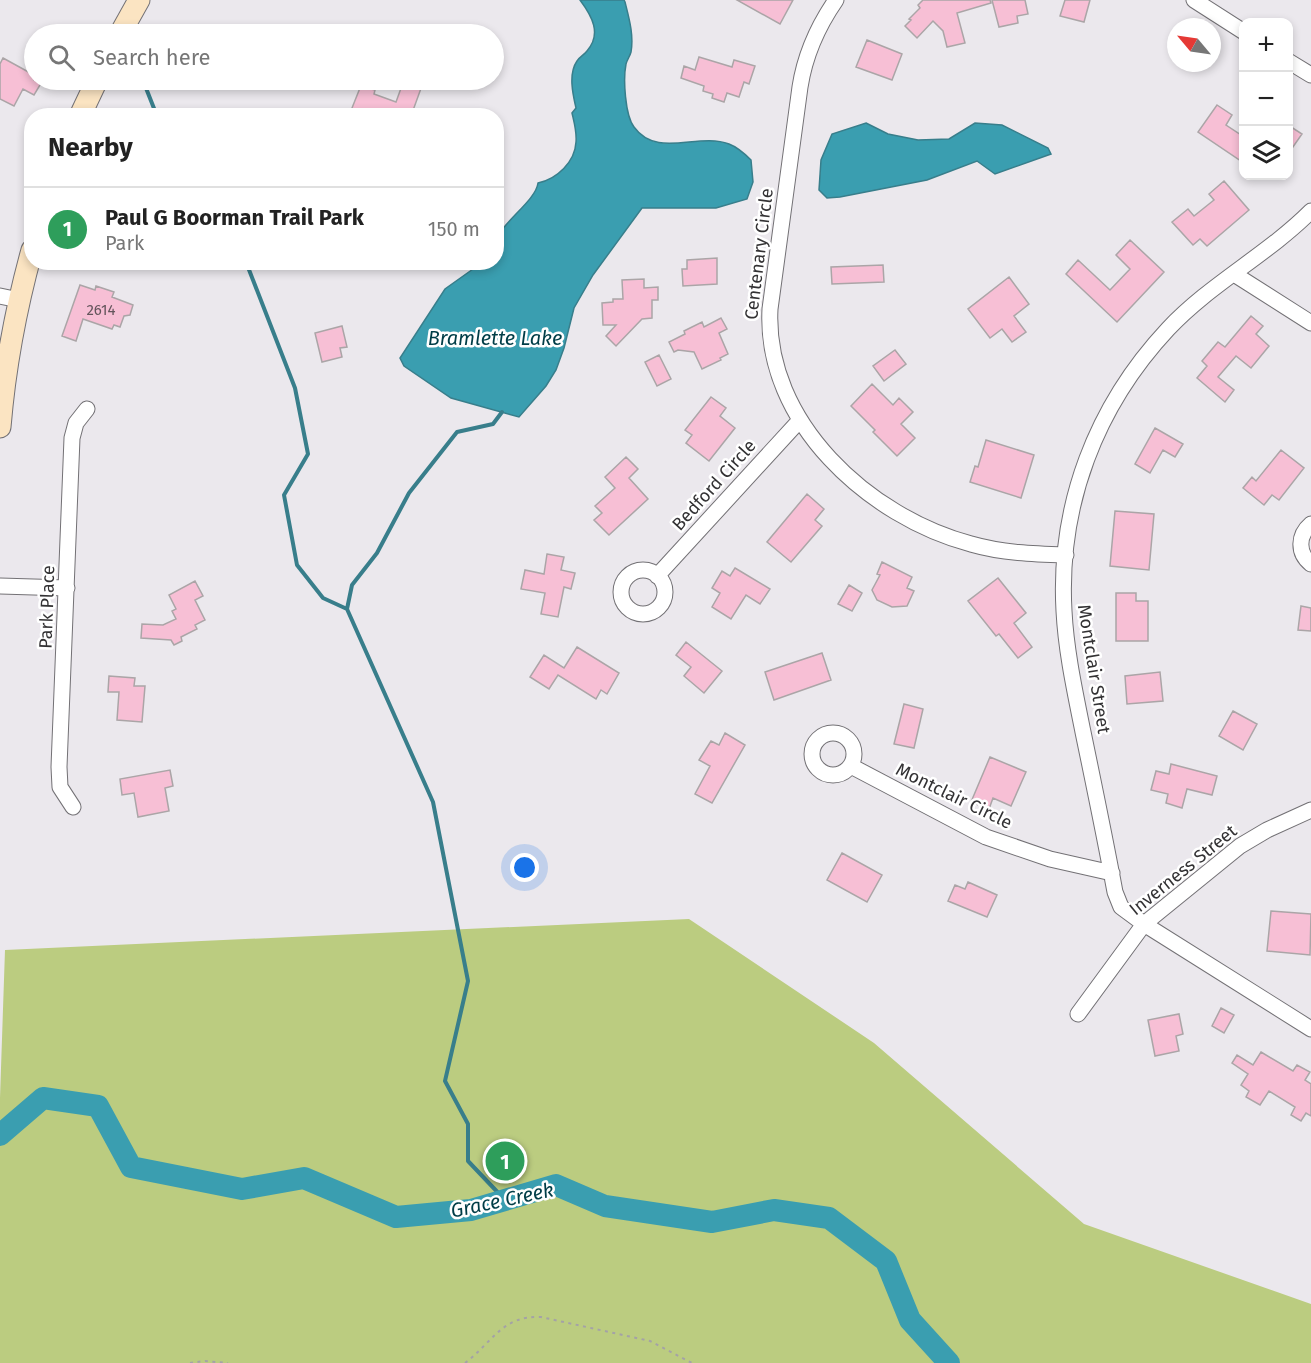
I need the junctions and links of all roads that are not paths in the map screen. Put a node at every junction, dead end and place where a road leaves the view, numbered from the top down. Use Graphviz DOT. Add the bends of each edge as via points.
graph roads {
  1 [pos="139,0"];
  2 [pos="836,0"];
  3 [pos="1194,0"];
  4 [pos="126,24"];
  5 [pos="1239,29"];
  6 [pos="1293,64"];
  7 [pos="1311,75"];
  8 [pos="92,90"];
  9 [pos="84,108"];
  10 [pos="1311,211"];
  11 [pos="24,267"];
  12 [pos="1234,274"];
  13 [pos="10,298"];
  14 [pos="1311,323"];
  15 [pos="87,409"];
  16 [pos="800,420"];
  17 [pos="0,427"];
  18 [pos="1311,524"];
  19 [pos="1065,555"];
  20 [pos="1311,564"];
  21 [pos="657,576"];
  22 [pos="0,586"];
  23 [pos="67,588"];
  24 [pos="851,766"];
  25 [pos="73,807"];
  26 [pos="1311,810"];
  27 [pos="1112,873"];
  28 [pos="1144,924"];
  29 [pos="1078,1014"];
  30 [pos="1311,1029"];
  1 -- 4 [label="main road"];
  2 -- 16 [label="street, Centenary Circle" via="815,36 802,73 770,309 770,341 778,373"];
  3 -- 5 [label="street"];
  6 -- 7 [label="street"];
  8 -- 9 [label="main road"];
  10 -- 12 [label="street, Montclair Street"];
  11 -- 13 [label="main road"];
  12 -- 14 [label="street"];
  12 -- 19 [label="street, Montclair Street" via="1170,327 1114,400 1078,484"];
  13 -- 17 [label="main road"];
  15 -- 23 [label="street, Park Place" via="76,423 72,438"];
  16 -- 19 [label="street, Centenary Circle" via="846,474 907,518 985,548"];
  16 -- 21 [label="street, Bedford Circle"];
  18 -- 20 [label="street" via="1300,542 1303,555"];
  19 -- 27 [label="street, Montclair Street" via="1068,647"];
  22 -- 23 [label="street"];
  23 -- 25 [label="street, Park Place" via="59,775 63,792"];
  24 -- 27 [label="street, Montclair Circle" via="986,837 1050,859"];
  26 -- 28 [label="street, Inverness Street" via="1240,846"];
  27 -- 28 [label="street, Montclair Street" via="1119,904"];
  28 -- 29 [label="street, Inverness Street"];
  28 -- 30 [label="street, Montclair Street"];
}
